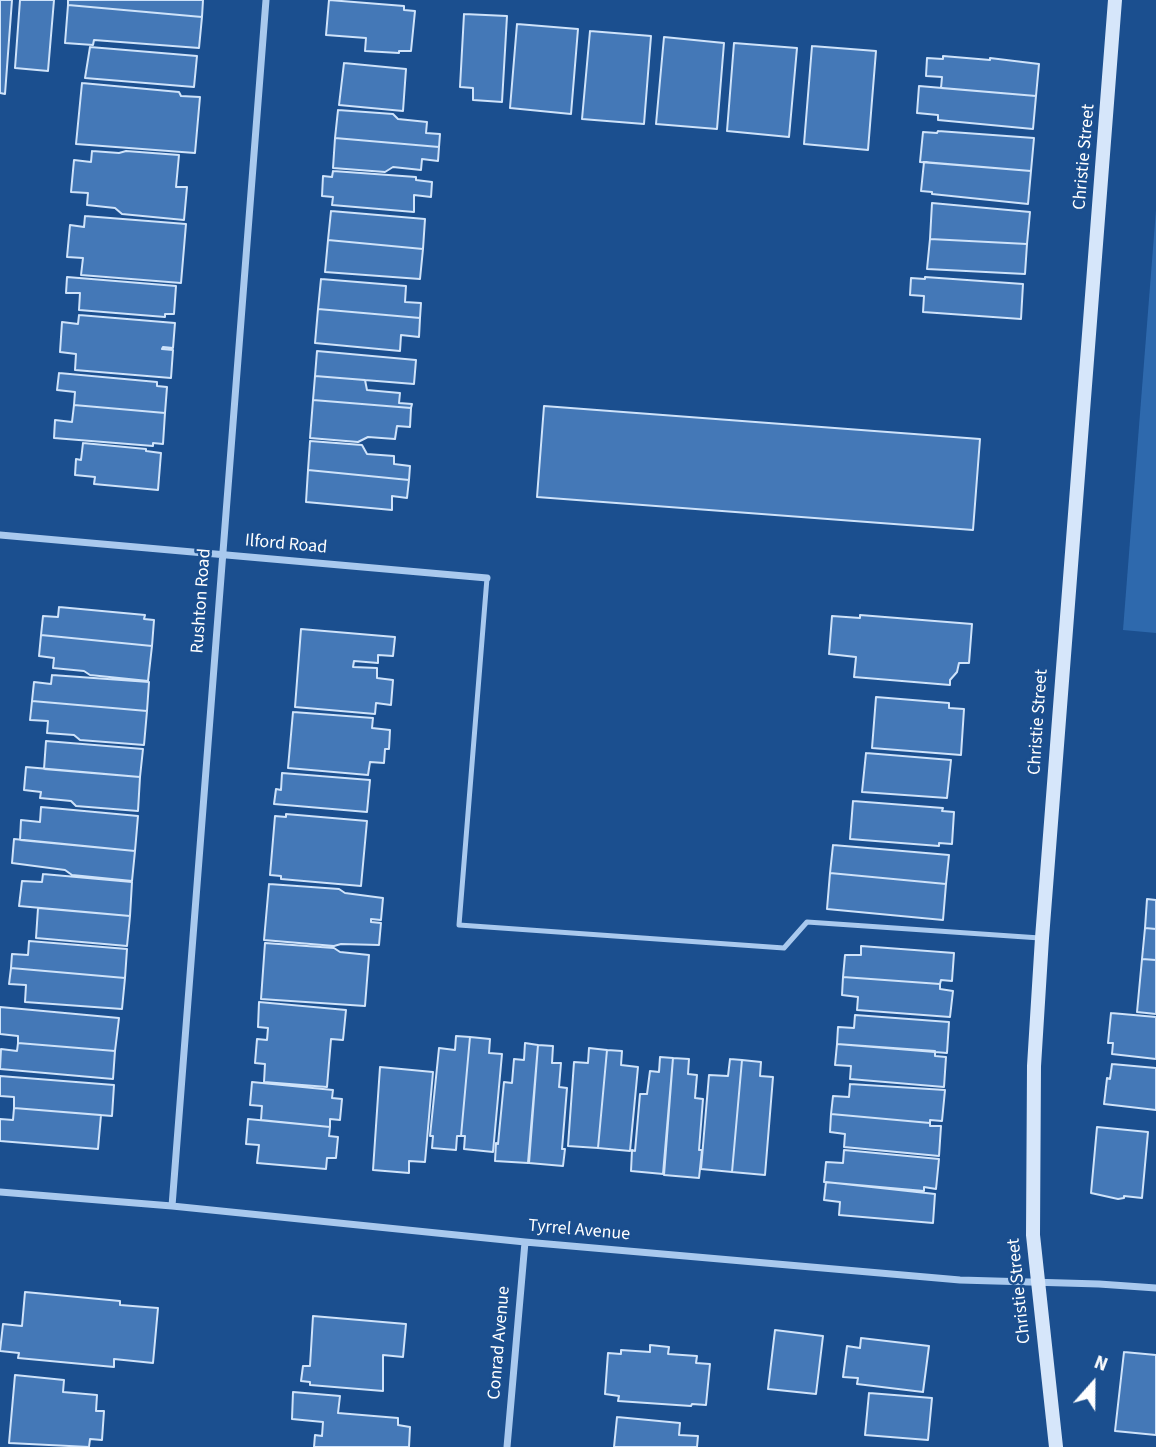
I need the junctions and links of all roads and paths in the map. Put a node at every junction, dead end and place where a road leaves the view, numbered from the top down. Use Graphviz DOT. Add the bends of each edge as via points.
graph roads {
  1 [pos="266,0"];
  2 [pos="1115,0"];
  3 [pos="0,535"];
  4 [pos="221,556"];
  5 [pos="487,578"];
  6 [pos="1042,938"];
  7 [pos="0,1192"];
  8 [pos="172,1206"];
  9 [pos="525,1242"];
  10 [pos="1037,1282"];
  11 [pos="1156,1288"];
  12 [pos="507,1447"];
  13 [pos="1056,1447"];
  1 -- 4 [label="street, Rushton Road"];
  2 -- 6 [label="street, Christie Street"];
  3 -- 4 [label="street, Ilford Road"];
  4 -- 5 [label="street, Ilford Road"];
  4 -- 8 [label="street, Rushton Road"];
  5 -- 6 [label="lane" via="459,925 784,947 807,922"];
  6 -- 10 [label="street, Christie Street" via="1034,1092 1032,1235"];
  7 -- 8 [label="street, Tyrrel Avenue"];
  8 -- 9 [label="street, Tyrrel Avenue"];
  9 -- 10 [label="street, Tyrrel Avenue" via="960,1280"];
  9 -- 12 [label="street, Conrad Avenue"];
  10 -- 11 [label="street, Tyrrel Avenue"];
  10 -- 13 [label="street, Christie Street"];
}
